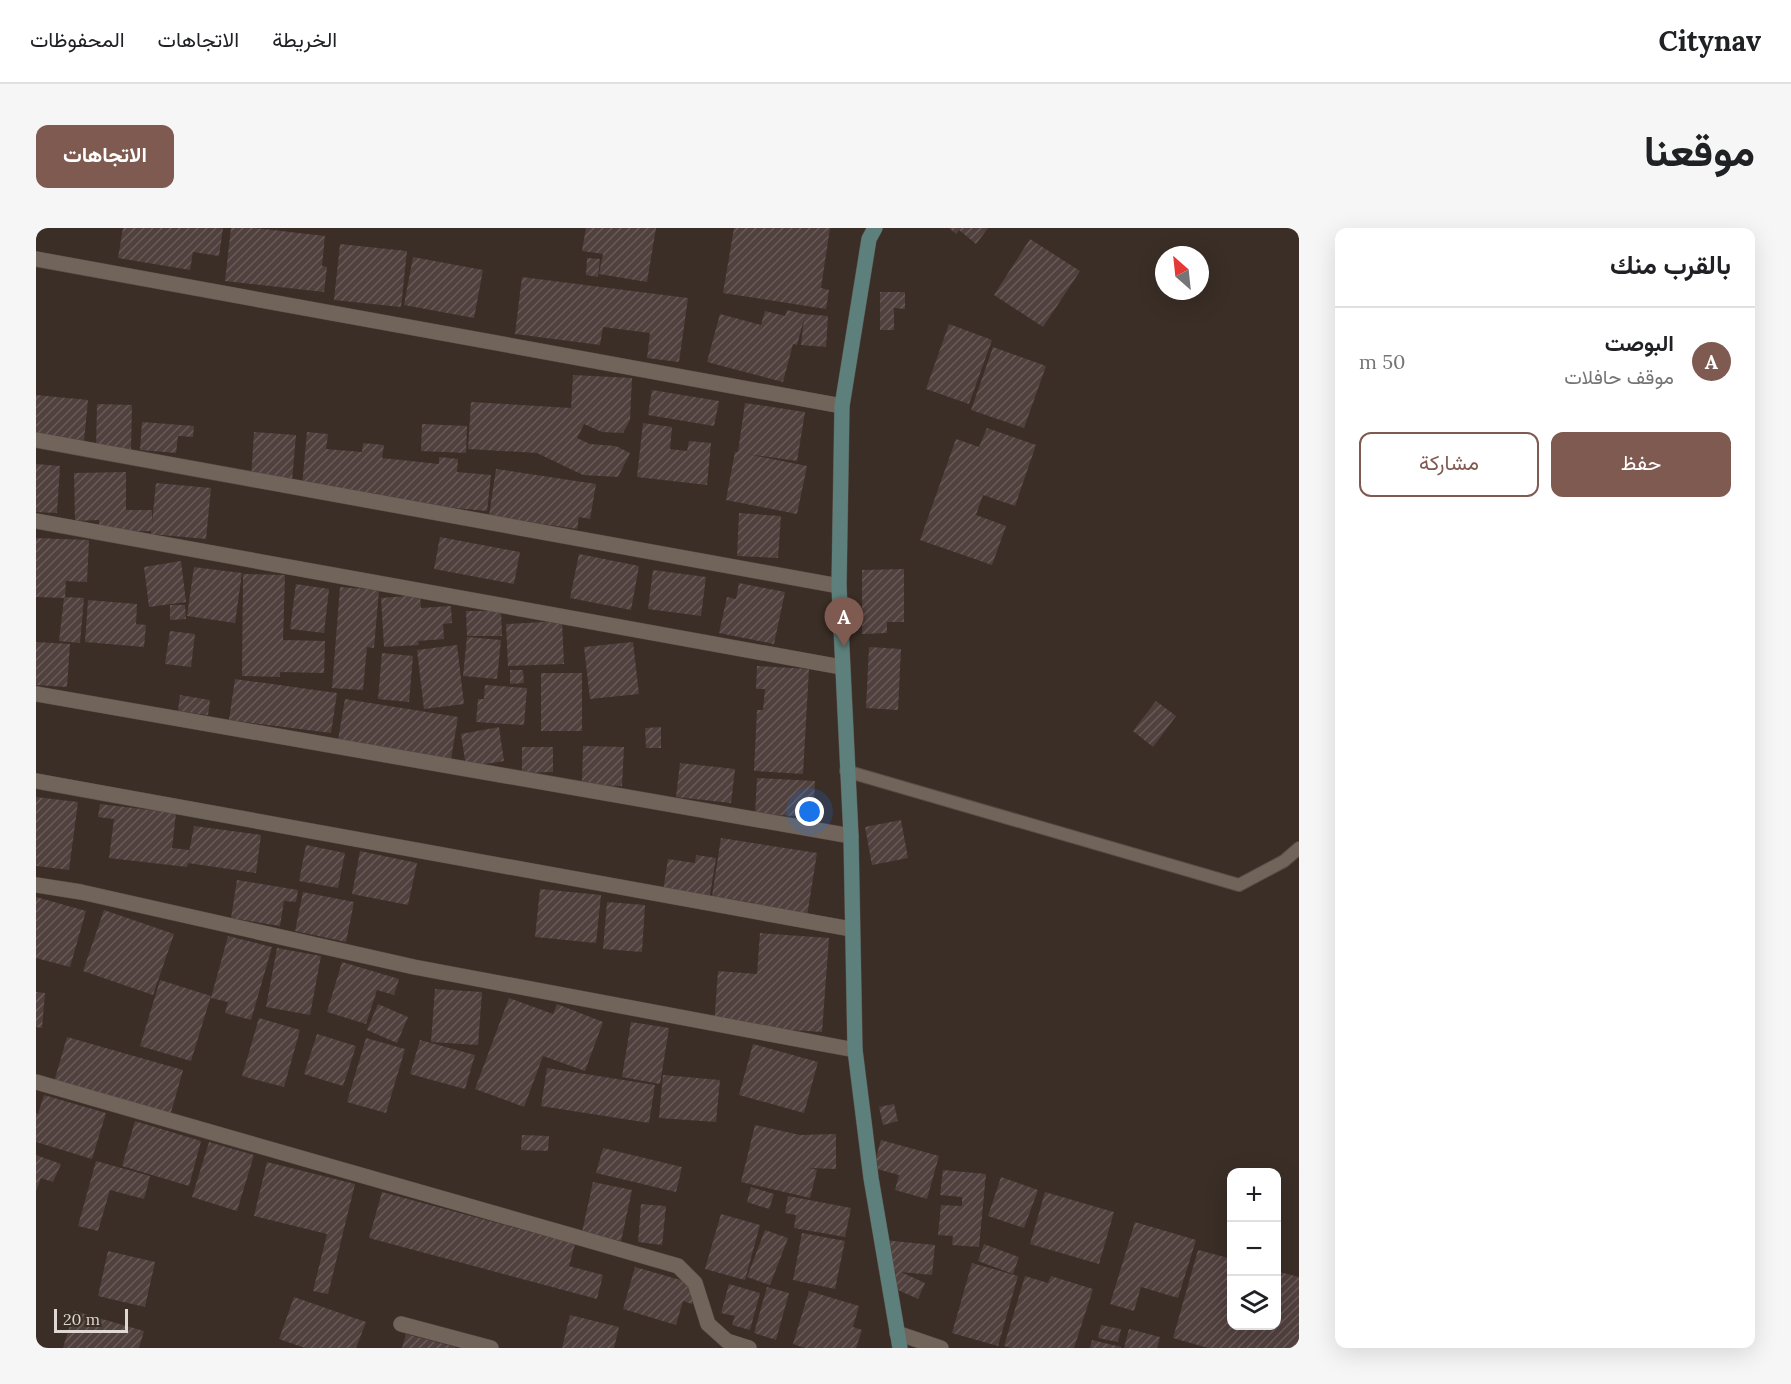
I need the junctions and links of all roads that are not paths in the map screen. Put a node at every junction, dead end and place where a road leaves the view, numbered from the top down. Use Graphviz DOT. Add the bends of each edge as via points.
graph roads {
  1 [pos="875,228"];
  2 [pos="36,259"];
  3 [pos="842,406"];
  4 [pos="36,440"];
  5 [pos="36,520"];
  6 [pos="839,586"];
  7 [pos="842,667"];
  8 [pos="36,694"];
  9 [pos="846,771"];
  10 [pos="36,781"];
  11 [pos="851,836"];
  12 [pos="1299,848"];
  13 [pos="36,885"];
  14 [pos="851,929"];
  15 [pos="855,1050"];
  16 [pos="36,1082"];
  17 [pos="401,1324"];
  18 [pos="898,1341"];
  19 [pos="491,1348"];
  20 [pos="749,1348"];
  21 [pos="941,1348"];
  1 -- 3 [label="street" via="869,239"];
  2 -- 3 [label="street"];
  3 -- 6 [label="street"];
  4 -- 6 [label="street"];
  5 -- 7 [label="street"];
  6 -- 7 [label="street"];
  7 -- 9 [label="street"];
  8 -- 11 [label="street"];
  9 -- 11 [label="street"];
  9 -- 12 [label="lane" via="1239,885 1284,861"];
  10 -- 14 [label="street"];
  11 -- 14 [label="street"];
  13 -- 15 [label="street" via="414,967"];
  14 -- 15 [label="street"];
  15 -- 18 [label="street"];
  16 -- 20 [label="street" via="678,1266 695,1283 708,1324 727,1341"];
  17 -- 19 [label="street"];
  18 -- 21 [label="street"];
}
